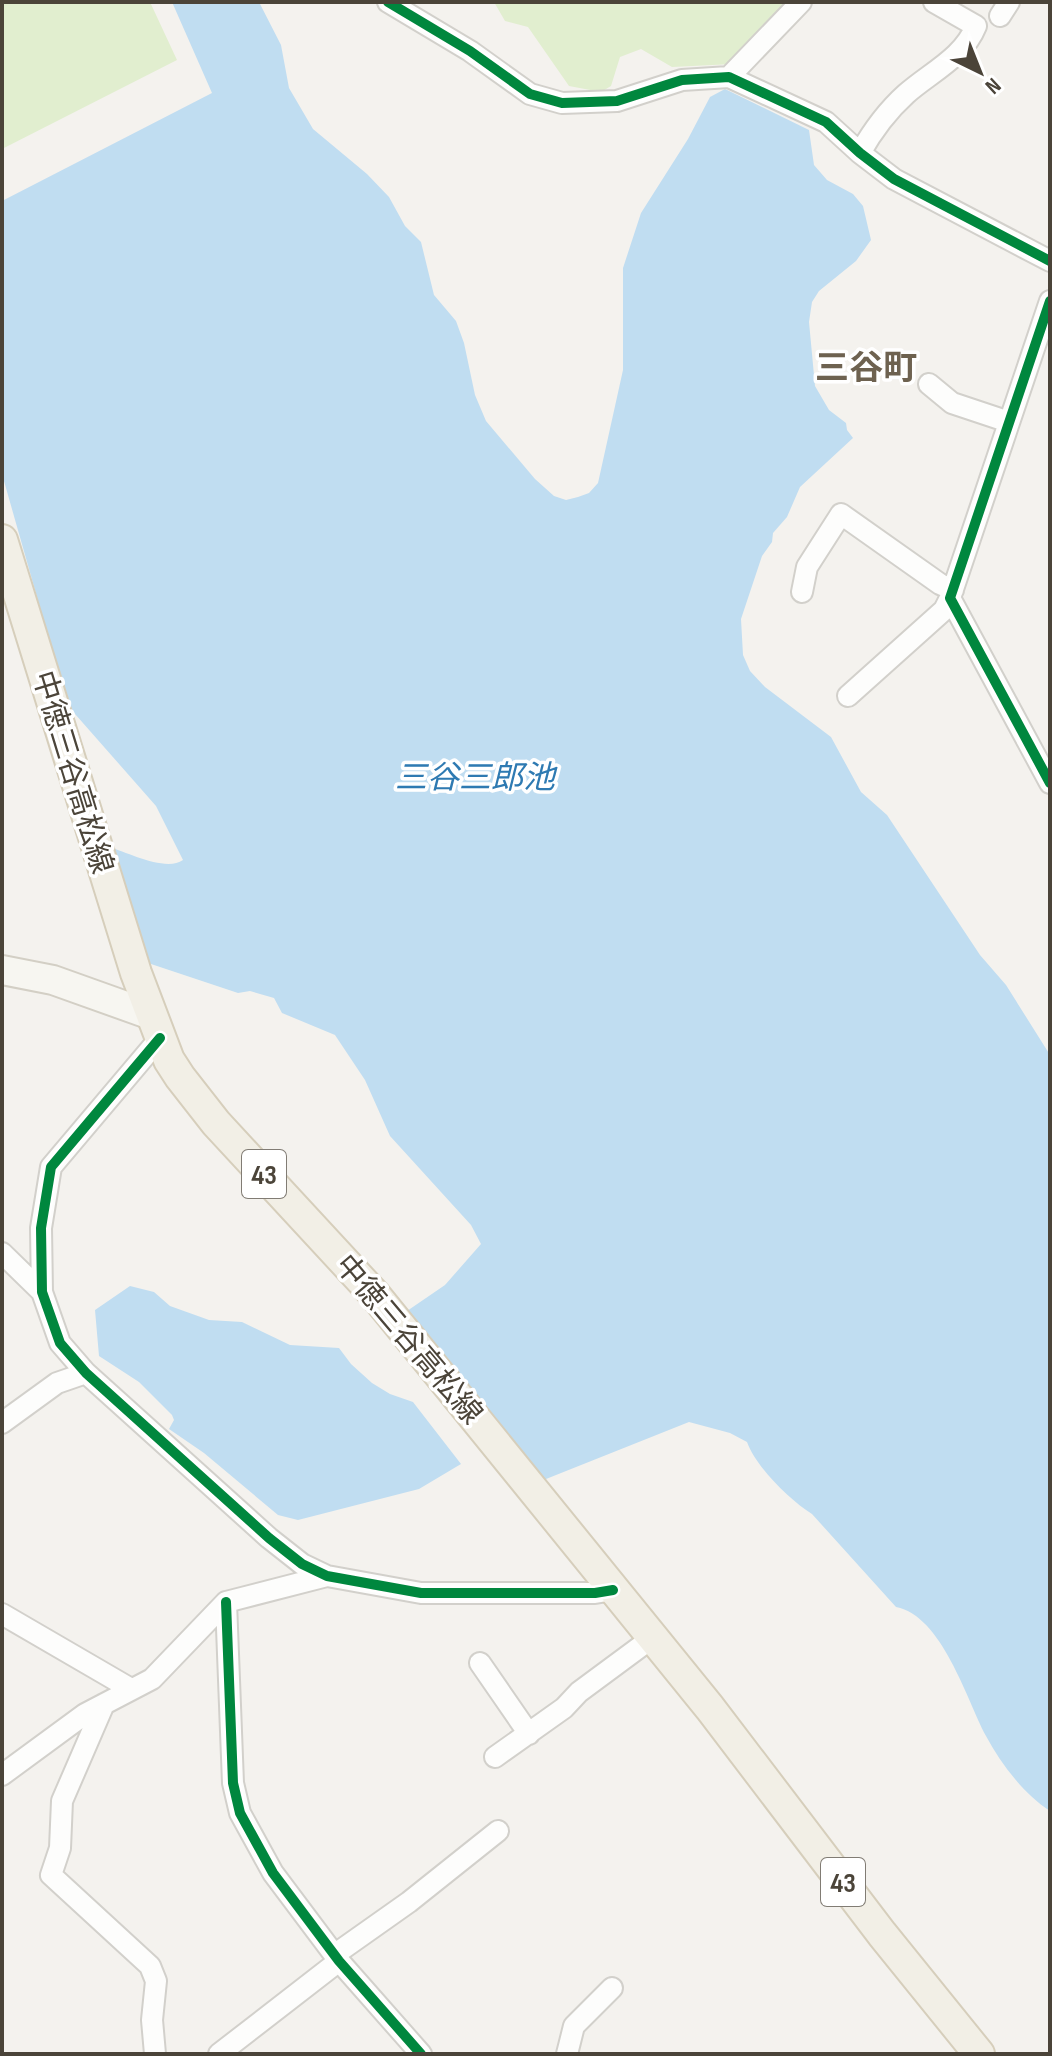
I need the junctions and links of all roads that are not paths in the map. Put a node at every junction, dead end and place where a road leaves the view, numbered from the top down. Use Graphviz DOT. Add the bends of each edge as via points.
graph roads {
  1 [pos="388,2"];
  2 [pos="801,2"];
  3 [pos="934,2"];
  4 [pos="729,77"];
  5 [pos="860,153"];
  6 [pos="1050,261"];
  7 [pos="1050,301"];
  8 [pos="929,384"];
  9 [pos="1009,422"];
  10 [pos="2,540"];
  11 [pos="802,592"];
  12 [pos="951,594"];
  13 [pos="848,696"];
  14 [pos="1050,783"];
  15 [pos="2,970"];
  16 [pos="156,1026"];
  17 [pos="2,1253"];
  18 [pos="42,1292"];
  19 [pos="86,1373"];
  20 [pos="2,1423"];
  21 [pos="327,1576"];
  22 [pos="613,1590"];
  23 [pos="226,1602"];
  24 [pos="2,1614"];
  25 [pos="652,1638"];
  26 [pos="480,1663"];
  27 [pos="131,1689"];
  28 [pos="104,1704"];
  29 [pos="529,1734"];
  30 [pos="495,1757"];
  31 [pos="2,1775"];
  32 [pos="498,1831"];
  33 [pos="336,1958"];
  34 [pos="612,1988"];
  35 [pos="155,2054"];
  36 [pos="219,2054"];
  37 [pos="421,2054"];
  38 [pos="567,2054"];
  39 [pos="979,2054"];
  1 -- 4 [label="street" via="530,94 562,103 617,101 682,80"];
  2 -- 4 [label="street"];
  3 -- 5 [label="street" via="976,26 970,41 877,124"];
  4 -- 5 [label="street" via="826,122"];
  5 -- 6 [label="street" via="894,179"];
  7 -- 9 [label="street"];
  8 -- 9 [label="street" via="952,403"];
  9 -- 12 [label="street"];
  10 -- 16 [label="main road, 中徳三谷高松線 / 43"];
  11 -- 12 [label="street" via="807,567 841,514"];
  12 -- 13 [label="street" via="944,610"];
  12 -- 14 [label="street"];
  15 -- 16 [label="street" via="53,980"];
  16 -- 18 [label="street" via="51,1167 41,1228"];
  16 -- 22 [label="main road, 中徳三谷高松線 / 43" via="169,1060 195,1098 375,1295"];
  17 -- 18 [label="street"];
  18 -- 19 [label="street" via="60,1343"];
  19 -- 20 [label="street" via="57,1383"];
  19 -- 21 [label="street" via="269,1538"];
  21 -- 22 [label="street" via="421,1593"];
  21 -- 23 [label="street"];
  22 -- 25 [label="main road, 中徳三谷高松線 / 43"];
  23 -- 27 [label="street" via="152,1679"];
  23 -- 33 [label="street" via="233,1783 240,1813 273,1873"];
  24 -- 27 [label="street"];
  25 -- 29 [label="street"];
  25 -- 39 [label="main road, 中徳三谷高松線 / 43"];
  26 -- 29 [label="street"];
  27 -- 28 [label="street"];
  28 -- 31 [label="street"];
  28 -- 35 [label="street" via="62,1801 60,1848 51,1875 150,1966 156,1981"];
  29 -- 30 [label="street"];
  32 -- 33 [label="street"];
  33 -- 36 [label="street"];
  33 -- 37 [label="street"];
  34 -- 38 [label="street" via="574,2026"];
}
